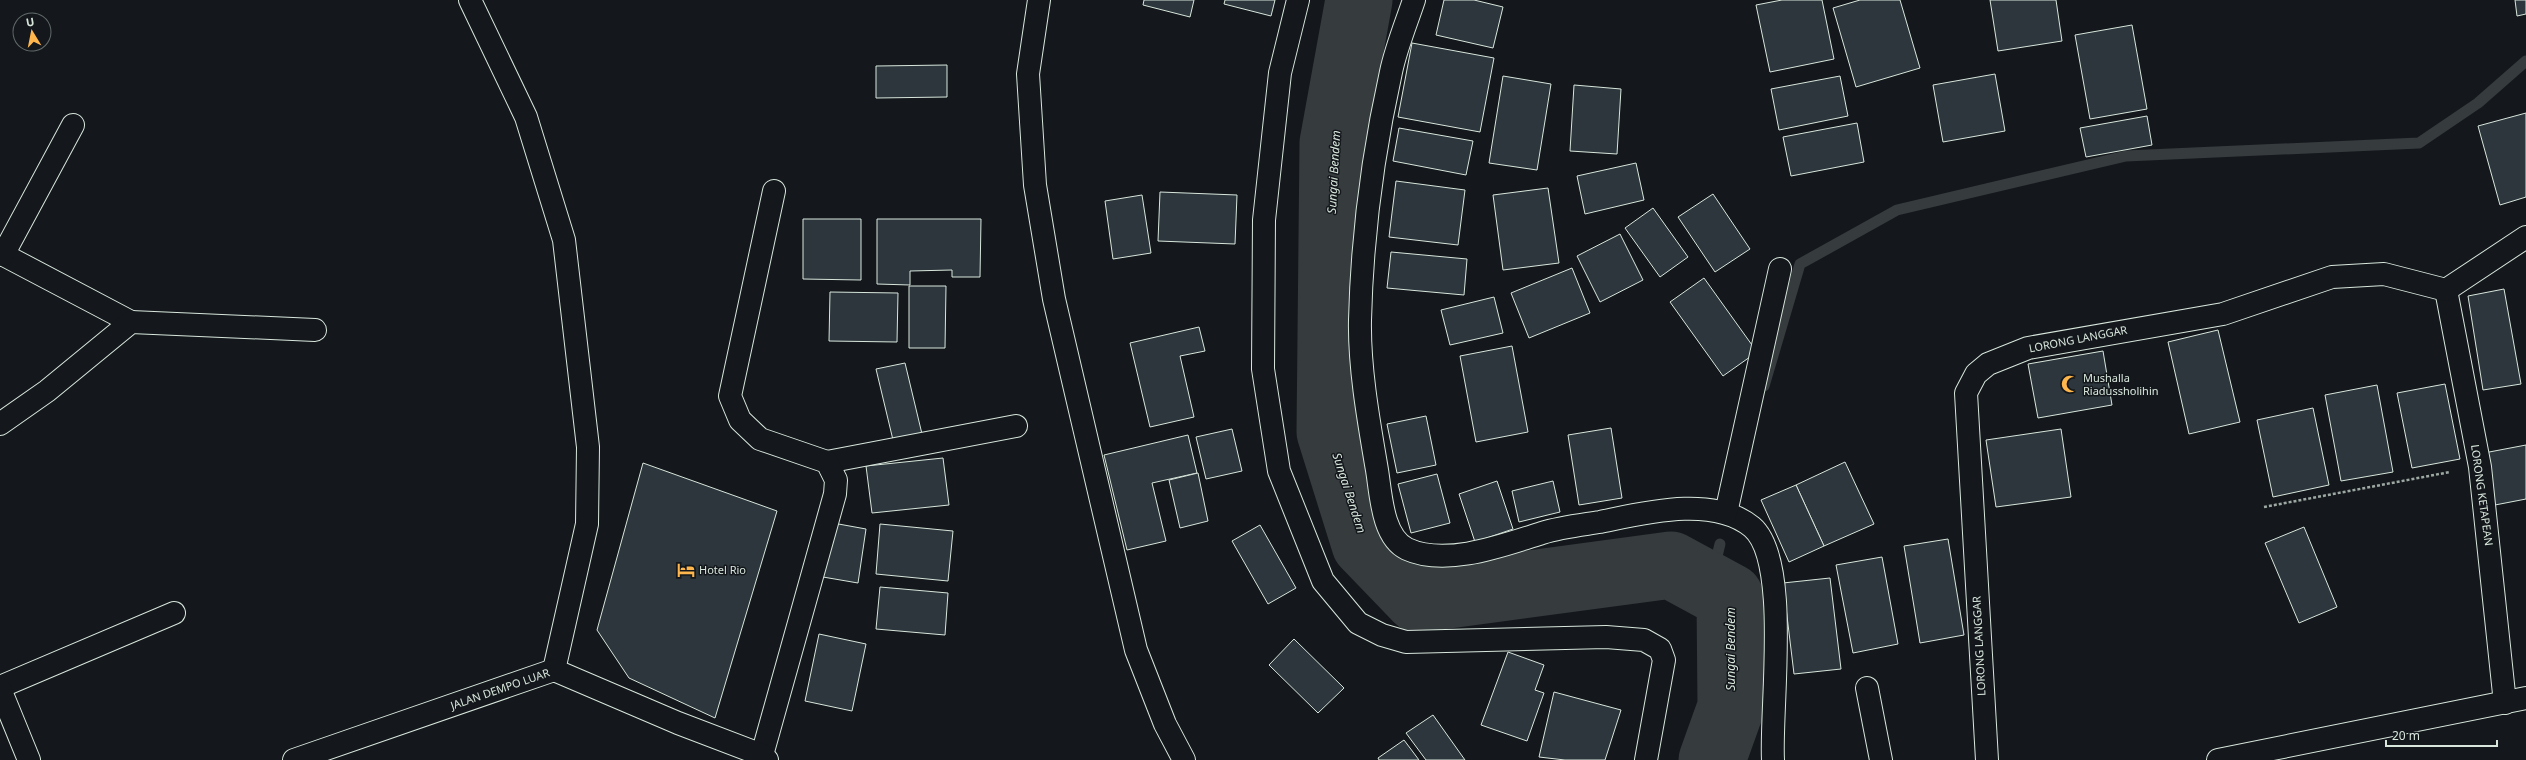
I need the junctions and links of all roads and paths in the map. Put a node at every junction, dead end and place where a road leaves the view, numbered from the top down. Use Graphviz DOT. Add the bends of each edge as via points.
graph roads {
  1 [pos="470,0"];
  2 [pos="1039,0"];
  3 [pos="1298,0"];
  4 [pos="1414,0"];
  5 [pos="73,125"];
  6 [pos="774,191"];
  7 [pos="2526,237"];
  8 [pos="1,254"];
  9 [pos="1780,269"];
  10 [pos="2446,290"];
  11 [pos="130,322"];
  12 [pos="314,330"];
  13 [pos="0,424"];
  14 [pos="1016,426"];
  15 [pos="827,462"];
  16 [pos="2480,467"];
  17 [pos="2264,507"];
  18 [pos="1726,512"];
  19 [pos="174,613"];
  20 [pos="554,670"];
  21 [pos="0,688"];
  22 [pos="1867,688"];
  23 [pos="2516,700"];
  24 [pos="2248,757"];
  25 [pos="765,758"];
  26 [pos="30,760"];
  27 [pos="294,760"];
  28 [pos="1184,760"];
  29 [pos="1646,760"];
  30 [pos="1773,760"];
  31 [pos="1882,760"];
  32 [pos="1987,760"];
  33 [pos="2218,760"];
  1 -- 20 [label="street" via="526,116 564,240 588,447 587,517"];
  2 -- 28 [label="street" via="1028,74 1035,185 1054,298 1136,650 1165,724"];
  3 -- 29 [label="street" via="1280,73 1264,220 1263,369 1279,472 1322,581 1358,624 1406,642 1606,637 1644,640 1660,650 1664,660"];
  4 -- 18 [label="street" via="1392,69 1370,183 1360,322 1368,417 1385,517 1396,540 1406,548 1432,556 1495,549 1546,532 1670,509"];
  5 -- 8 [label="street"];
  6 -- 15 [label="street" via="730,396 740,420 760,439"];
  7 -- 10 [label="street"];
  8 -- 11 [label="street"];
  9 -- 18 [label="street"];
  10 -- 16 [label="street, LORONG KETAPEAN"];
  10 -- 32 [label="street, LORONG LANGGAR" via="2384,274 2332,277 2223,314 2028,348 1988,364 1976,374 1966,393"];
  11 -- 12 [label="street"];
  11 -- 13 [label="street" via="47,391"];
  14 -- 15 [label="street"];
  15 -- 25 [label="street" via="836,480 835,494"];
  16 -- 17 [label="path"];
  16 -- 23 [label="street, LORONG KETAPEAN"];
  18 -- 30 [label="street" via="1752,527 1767,552 1777,610"];
  19 -- 21 [label="street"];
  20 -- 25 [label="street, JALAN DEMPO LUAR" via="678,724"];
  20 -- 27 [label="street, JALAN DEMPO LUAR"];
  21 -- 26 [label="street"];
  22 -- 31 [label="street"];
  23 -- 24 [label="street"];
  24 -- 33 [label="street"];
}
